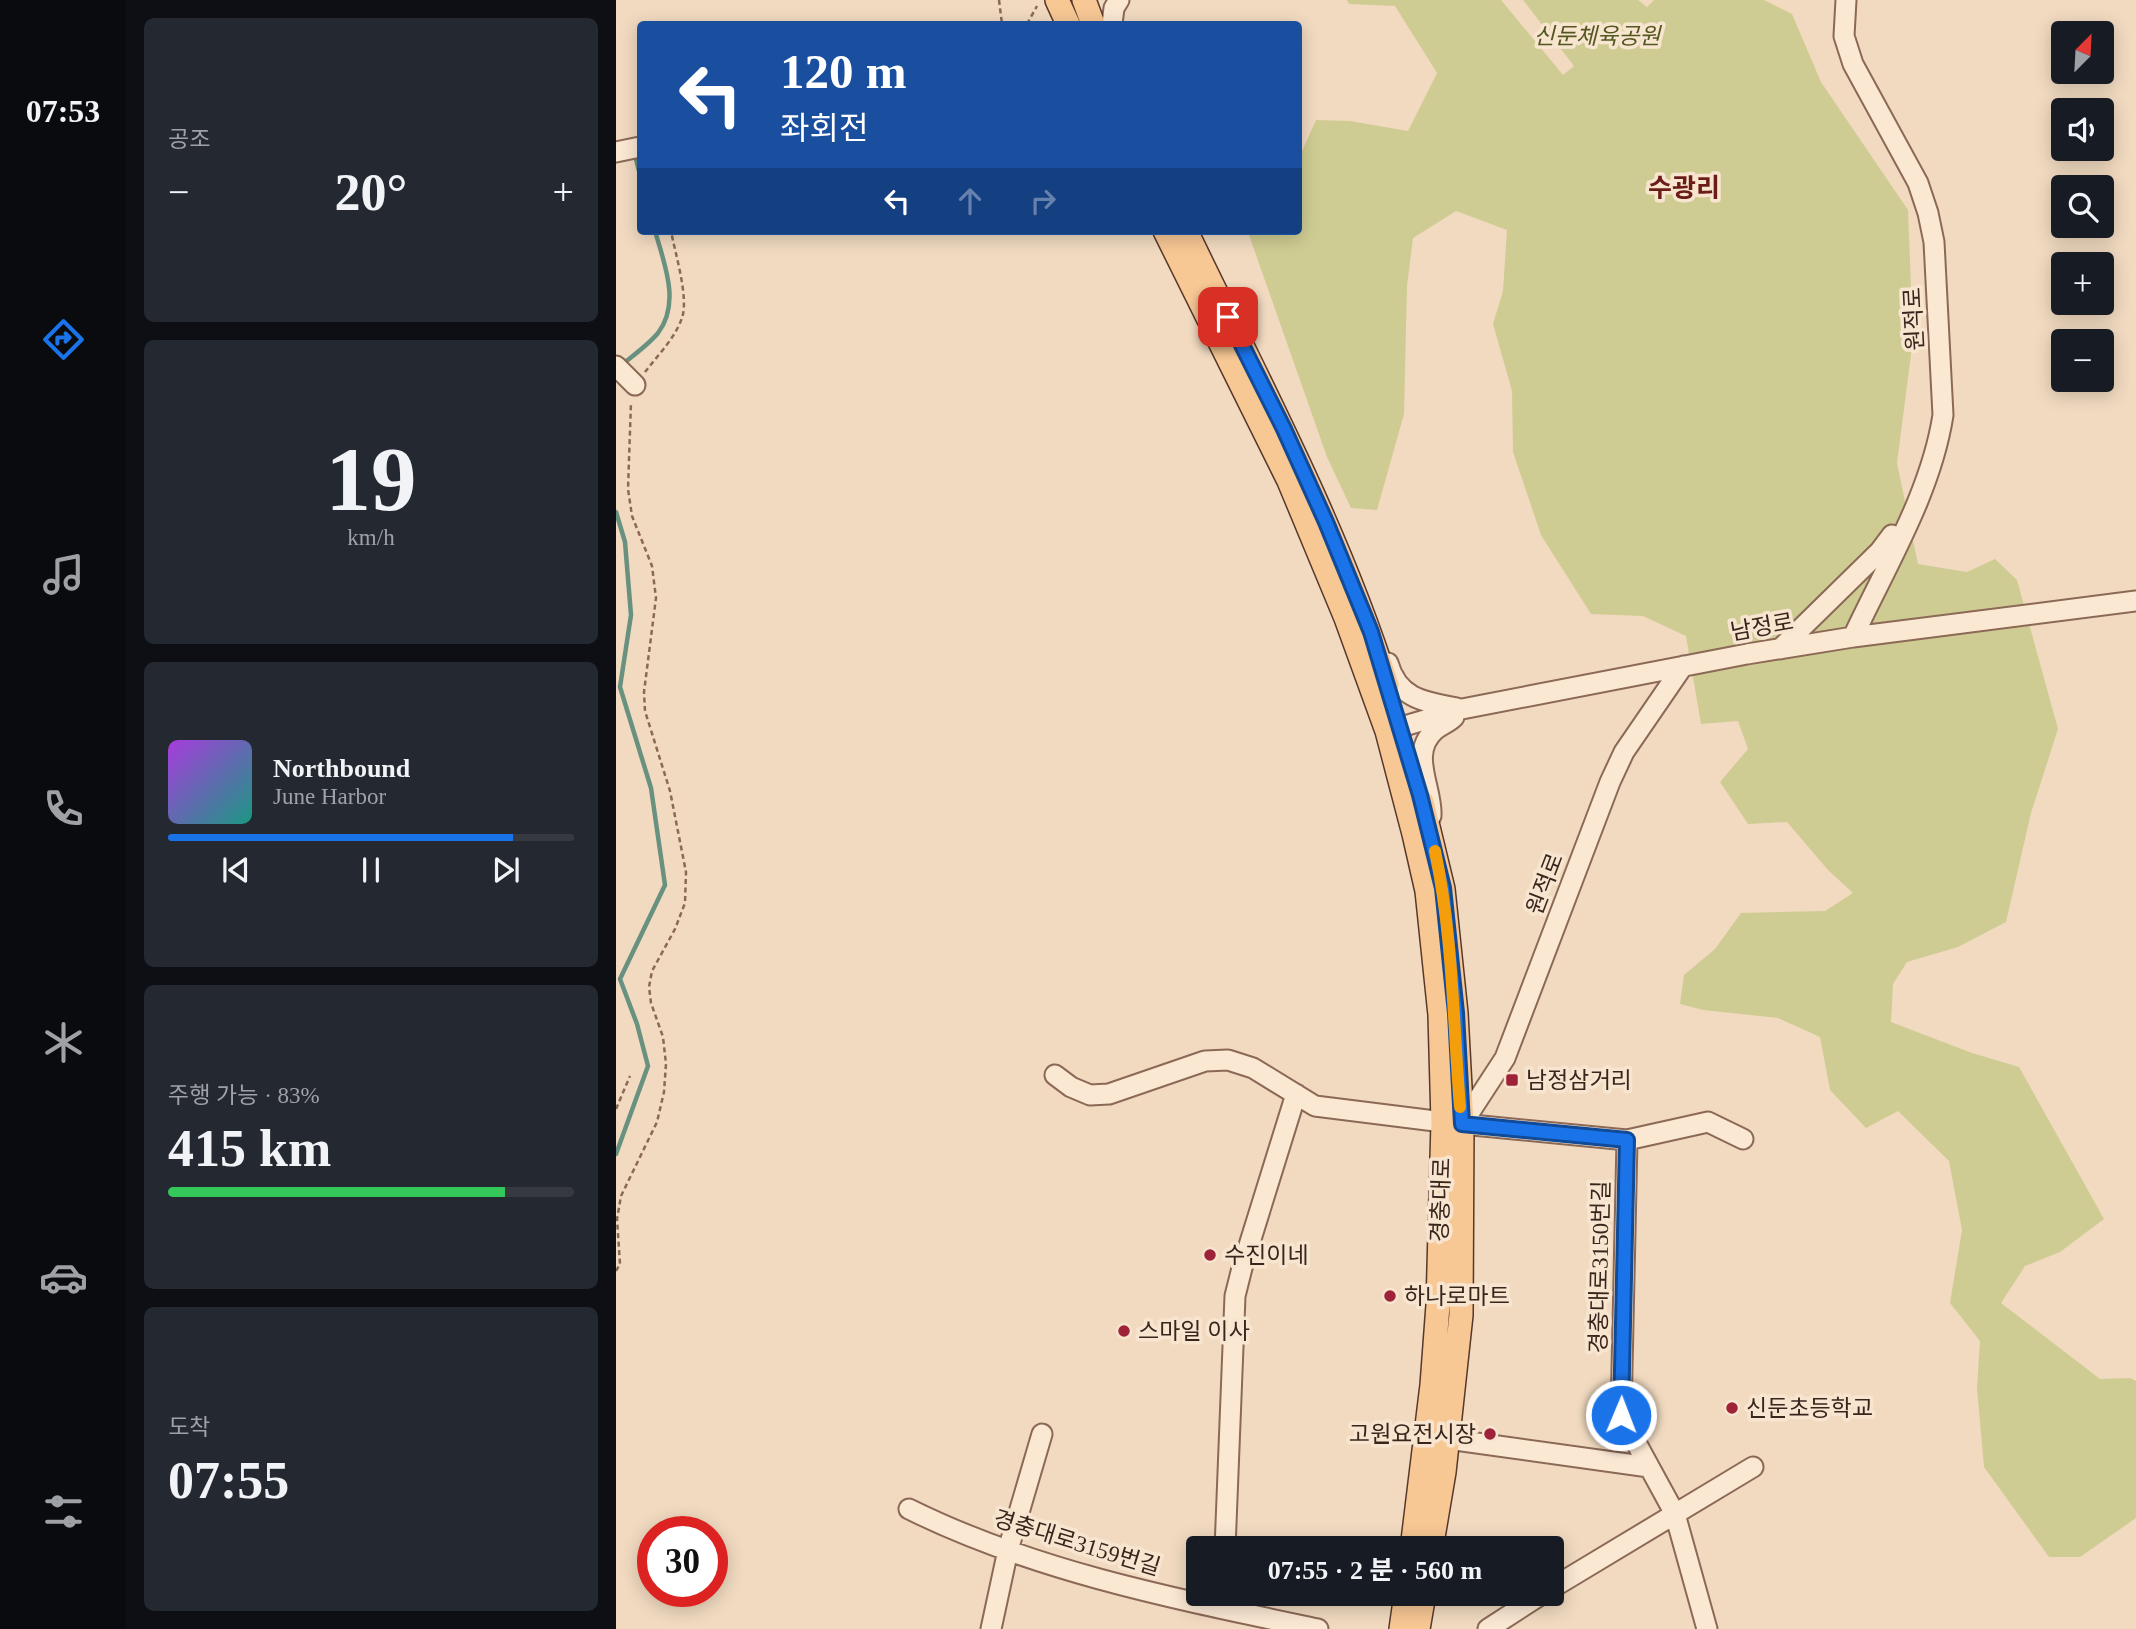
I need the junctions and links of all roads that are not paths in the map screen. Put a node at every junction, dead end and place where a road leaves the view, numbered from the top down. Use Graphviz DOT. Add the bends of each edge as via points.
graph roads {
  1 [pos="1084,0"];
  2 [pos="1119,0"];
  3 [pos="1846,0"];
  4 [pos="1047,3"];
  5 [pos="1065,21"];
  6 [pos="1092,21"];
  7 [pos="1112,21"];
  8 [pos="637,148"];
  9 [pos="616,152"];
  10 [pos="1167,235"];
  11 [pos="1188,235"];
  12 [pos="616,366"];
  13 [pos="635,385"];
  14 [pos="1927,473"];
  15 [pos="2136,601"];
  16 [pos="1371,632"];
  17 [pos="1853,637"];
  18 [pos="1780,649"];
  19 [pos="1683,666"];
  20 [pos="1462,709"];
  21 [pos="1394,729"];
  22 [pos="1428,822"];
  23 [pos="1055,1075"];
  24 [pos="1296,1094"];
  25 [pos="1452,1123"];
  26 [pos="1743,1139"];
  27 [pos="1627,1140"];
  28 [pos="1042,1434"];
  29 [pos="1448,1439"];
  30 [pos="1649,1467"];
  31 [pos="1753,1467"];
  32 [pos="909,1509"];
  33 [pos="1675,1514"];
  34 [pos="1226,1536"];
  35 [pos="1414,1536"];
  36 [pos="1433,1536"];
  37 [pos="1008,1550"];
  38 [pos="1564,1581"];
  39 [pos="1186,1595"];
  40 [pos="1234,1606"];
  41 [pos="1404,1606"];
  42 [pos="1422,1606"];
  43 [pos="1523,1606"];
  44 [pos="1279,1625"];
  45 [pos="991,1629"];
  46 [pos="1318,1629"];
  47 [pos="1401,1629"];
  48 [pos="1418,1629"];
  49 [pos="1488,1629"];
  50 [pos="1705,1629"];
  1 -- 6 [label="main road"];
  2 -- 7 [label="street"];
  3 -- 14 [label="street, 원적로" via="1844,36 1853,64 1918,183 1934,242 1943,415"];
  4 -- 5 [label="main road"];
  8 -- 9 [label="street"];
  10 -- 21 [label="main road, 경충대로" via="1289,481"];
  11 -- 16 [label="main road, 경충대로" via="1307,479"];
  12 -- 13 [label="street"];
  14 -- 17 [label="street, 원적로"];
  14 -- 18 [label="street" via="1880,551"];
  15 -- 17 [label="street, 남정로"];
  16 -- 20 [label="street" via="1382,641 1390,669 1408,694"];
  16 -- 21 [label="main road, 경충대로"];
  17 -- 18 [label="street, 남정로"];
  18 -- 19 [label="street, 남정로"];
  19 -- 20 [label="street, 남정로"];
  19 -- 25 [label="street, 원적로" via="1624,752 1610,782 1505,1058"];
  20 -- 21 [label="street, 남정로"];
  20 -- 22 [label="street" via="1434,731 1425,747 1421,761 1432,814"];
  21 -- 22 [label="main road, 경충대로"];
  21 -- 25 [label="main road, 경충대로" via="1427,891"];
  22 -- 25 [label="main road, 경충대로" via="1443,888 1456,1013"];
  23 -- 24 [label="street" via="1090,1095 1108,1094 1205,1061 1228,1060 1253,1068"];
  24 -- 25 [label="street" via="1315,1106"];
  24 -- 34 [label="street" via="1235,1296"];
  25 -- 27 [label="street"];
  25 -- 29 [label="main road, 경충대로" via="1461,1315"];
  25 -- 35 [label="main road, 경충대로" via="1432,1385"];
  26 -- 27 [label="street" via="1708,1122"];
  27 -- 30 [label="street, 경충대로3150번길" via="1621,1415"];
  28 -- 37 [label="street"];
  29 -- 30 [label="street"];
  29 -- 36 [label="main road, 경충대로"];
  30 -- 33 [label="street, 경충대로3150번길"];
  31 -- 33 [label="street"];
  32 -- 37 [label="street, 경충대로3159번길"];
  33 -- 38 [label="street"];
  33 -- 50 [label="street, 경충대로3150번길"];
  37 -- 39 [label="street, 경충대로3159번길" via="1111,1582"];
  37 -- 45 [label="street"];
  40 -- 44 [label="street, 경충대로3159번길"];
  41 -- 47 [label="main road"];
  42 -- 48 [label="main road"];
  43 -- 49 [label="street"];
  44 -- 46 [label="street, 경충대로3159번길"];
}
